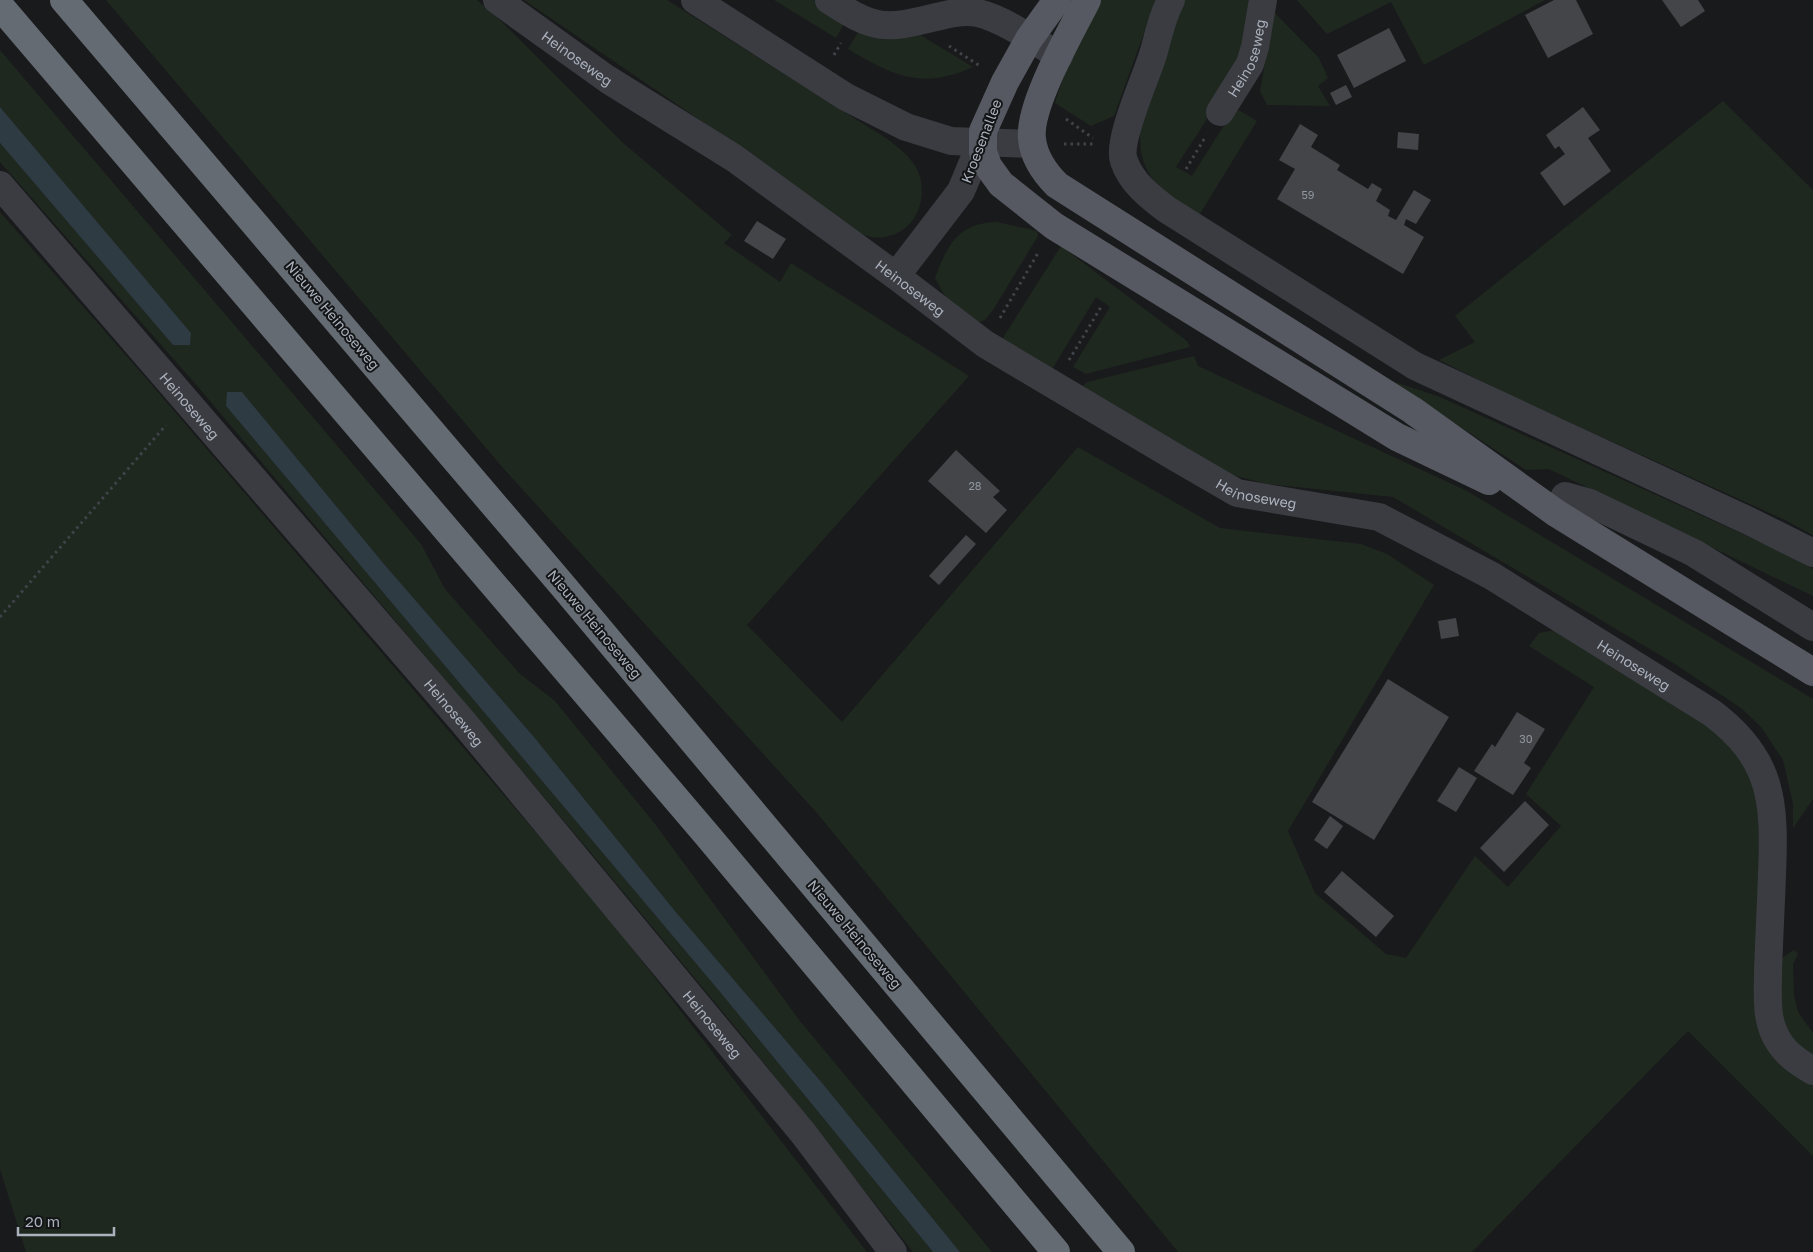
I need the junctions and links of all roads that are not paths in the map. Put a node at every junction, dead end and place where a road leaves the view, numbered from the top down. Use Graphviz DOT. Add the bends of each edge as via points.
graph roads {
  1 [pos="64,0"];
  2 [pos="497,0"];
  3 [pos="695,0"];
  4 [pos="829,0"];
  5 [pos="1057,0"];
  6 [pos="1087,0"];
  7 [pos="1171,0"];
  8 [pos="1263,0"];
  9 [pos="0,6"];
  10 [pos="1030,38"];
  11 [pos="1059,56"];
  12 [pos="1220,112"];
  13 [pos="981,143"];
  14 [pos="1032,144"];
  15 [pos="0,186"];
  16 [pos="896,276"];
  17 [pos="1556,513"];
  18 [pos="1813,553"];
  19 [pos="1813,627"];
  20 [pos="1813,672"];
  21 [pos="1813,1071"];
  22 [pos="893,1252"];
  23 [pos="1056,1252"];
  24 [pos="1121,1252"];
  1 -- 24 [label="highway, Nieuwe Heinoseweg" via="557,578"];
  2 -- 16 [label="street, Heinoseweg" via="607,79 734,158"];
  3 -- 13 [label="street" via="846,97 906,127 951,141"];
  4 -- 10 [label="street" via="856,17 879,26 894,27 963,12 978,13"];
  5 -- 10 [label="main road, Kroesenallee"];
  6 -- 11 [label="main road"];
  7 -- 18 [label="street" via="1124,138 1123,160 1144,193 1415,366"];
  8 -- 12 [label="street, Heinoseweg" via="1250,64"];
  9 -- 23 [label="highway" via="649,766"];
  10 -- 11 [label="street"];
  10 -- 13 [label="main road, Kroesenallee" via="988,116"];
  11 -- 14 [label="main road" via="1032,123"];
  13 -- 14 [label="street"];
  13 -- 16 [label="street, Kroesenallee" via="961,191"];
  13 -- 17 [label="main road" via="988,166 1001,184 1054,226 1397,437"];
  14 -- 17 [label="main road" via="1038,163 1057,185 1412,410"];
  15 -- 22 [label="street, Heinoseweg" via="464,723 803,1133"];
  16 -- 21 [label="street, Heinoseweg" via="1001,354 1237,493 1379,516 1492,576 1732,728 1763,775 1774,822 1769,1016 1779,1042 1796,1061"];
  17 -- 19 [label="street" via="1564,496 1590,503 1694,553"];
  17 -- 20 [label="main road"];
}
